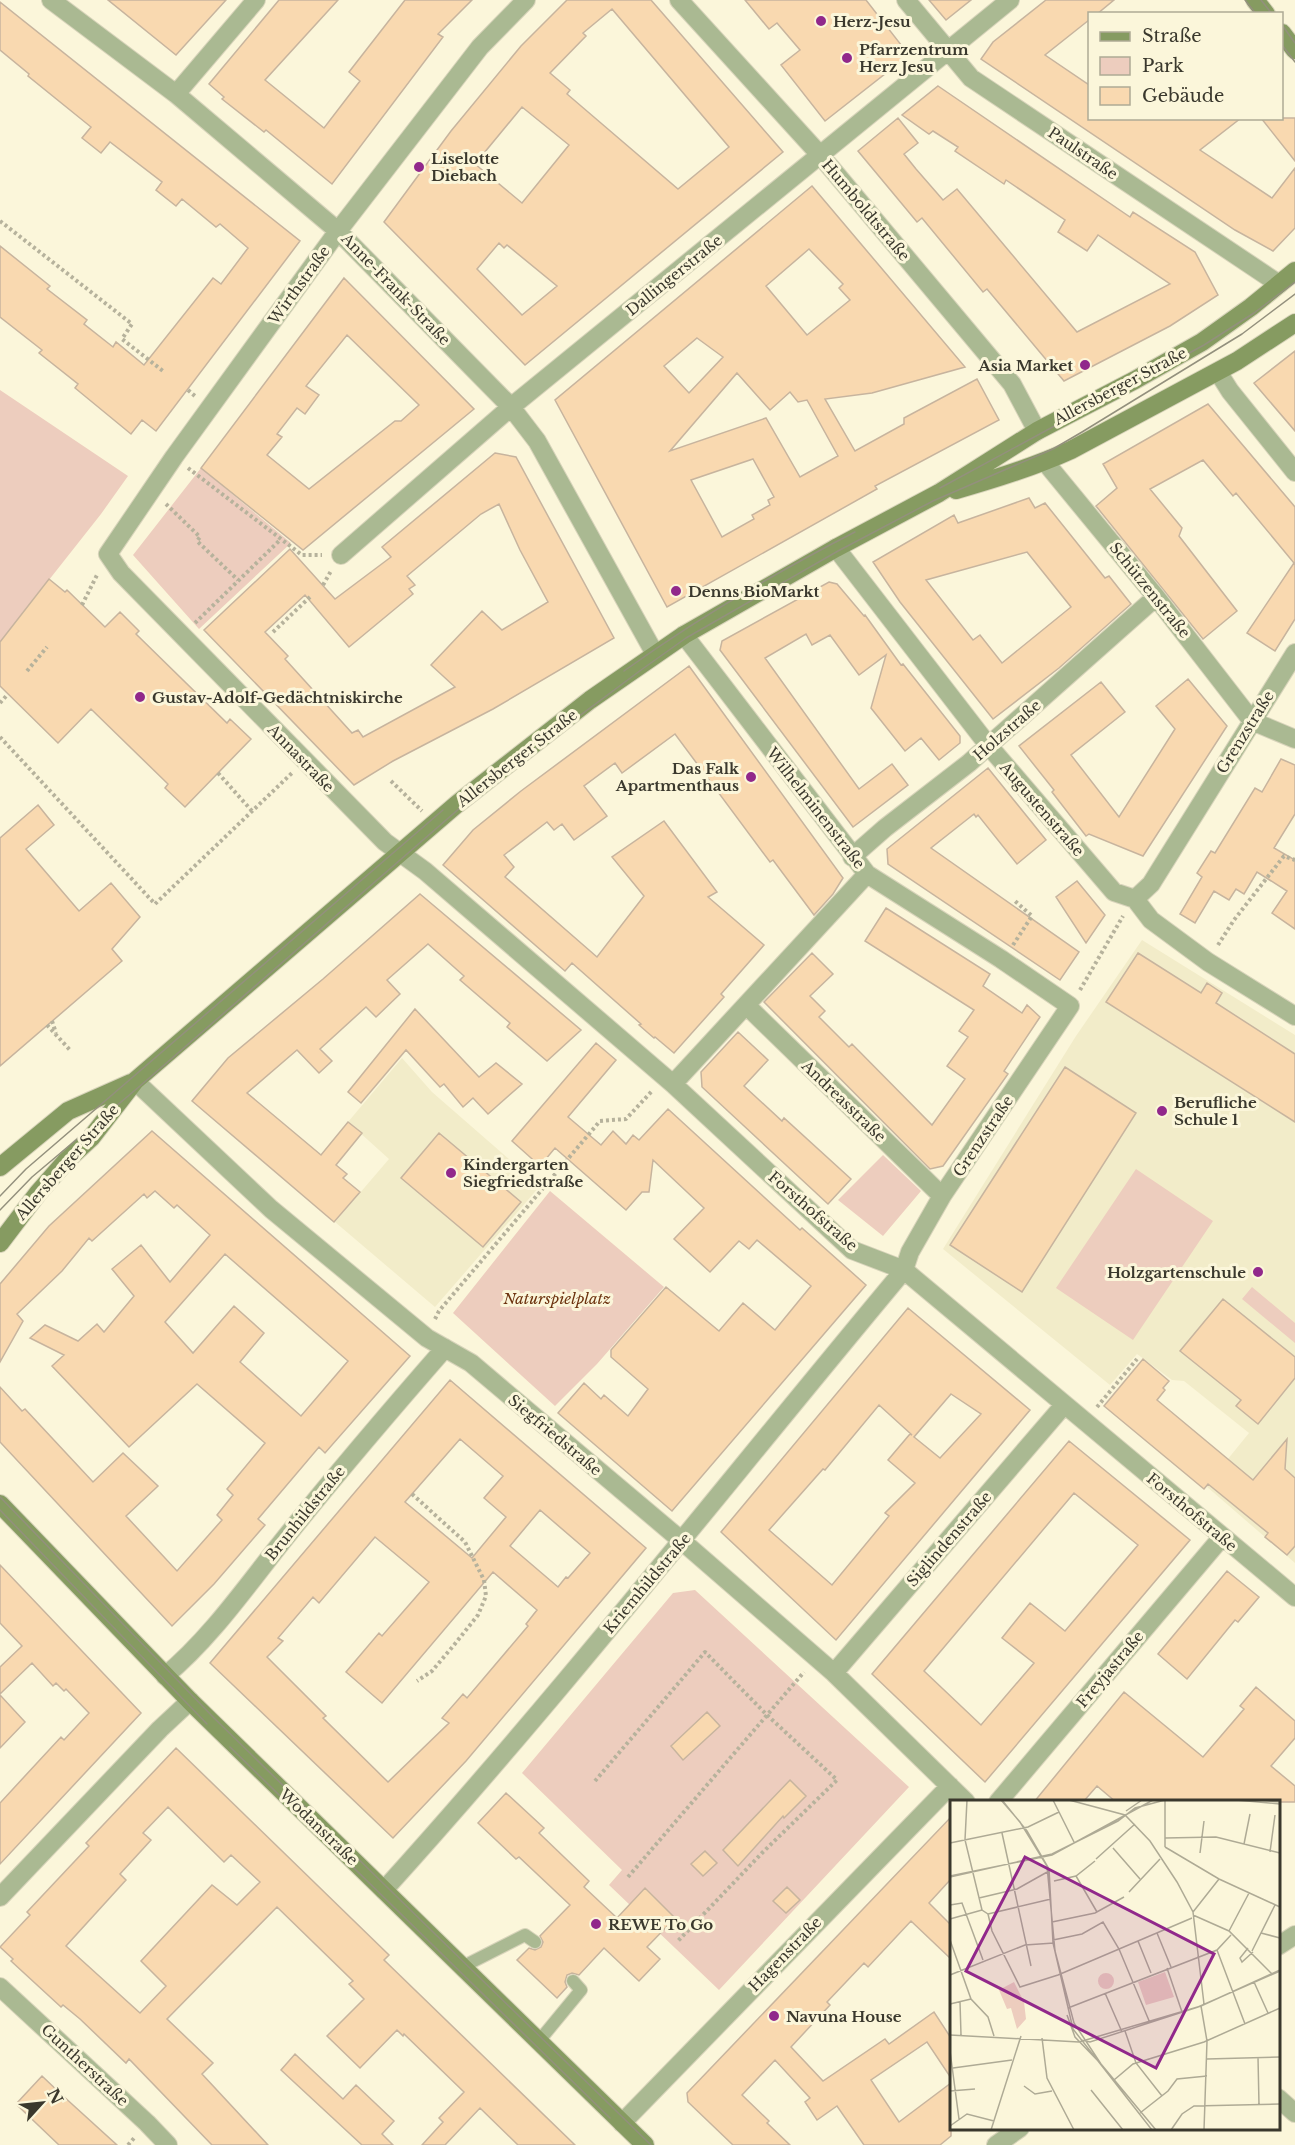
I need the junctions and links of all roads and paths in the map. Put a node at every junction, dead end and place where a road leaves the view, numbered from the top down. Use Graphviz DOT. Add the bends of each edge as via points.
graph roads {
  1 [pos="51,0"];
  2 [pos="256,0"];
  3 [pos="526,0"];
  4 [pos="679,0"];
  5 [pos="906,0"];
  6 [pos="1010,0"];
  7 [pos="1283,35"];
  8 [pos="948,50"];
  9 [pos="1295,50"];
  10 [pos="176,94"];
  11 [pos="821,156"];
  12 [pos="0,221"];
  13 [pos="338,231"];
  14 [pos="1295,271"];
  15 [pos="1280,284"];
  16 [pos="1295,323"];
  17 [pos="163,371"];
  18 [pos="1218,372"];
  19 [pos="511,407"];
  20 [pos="1037,431"];
  21 [pos="174,456"];
  22 [pos="1047,461"];
  23 [pos="1295,471"];
  24 [pos="150,490"];
  25 [pos="939,493"];
  26 [pos="280,540"];
  27 [pos="836,548"];
  28 [pos="108,554"];
  29 [pos="341,555"];
  30 [pos="238,580"];
  31 [pos="310,597"];
  32 [pos="1156,597"];
  33 [pos="82,605"];
  34 [pos="273,632"];
  35 [pos="684,635"];
  36 [pos="181,636"];
  37 [pos="47,647"];
  38 [pos="1295,653"];
  39 [pos="655,654"];
  40 [pos="27,671"];
  41 [pos="8,694"];
  42 [pos="0,703"];
  43 [pos="1252,720"];
  44 [pos="0,737"];
  45 [pos="1295,739"];
  46 [pos="988,745"];
  47 [pos="305,761"];
  48 [pos="218,773"];
  49 [pos="391,781"];
  50 [pos="252,811"];
  51 [pos="424,812"];
  52 [pos="400,853"];
  53 [pos="852,857"];
  54 [pos="1295,860"];
  55 [pos="867,874"];
  56 [pos="1135,899"];
  57 [pos="1015,901"];
  58 [pos="1001,959"];
  59 [pos="1208,962"];
  60 [pos="747,1006"];
  61 [pos="1070,1006"];
  62 [pos="1295,1016"];
  63 [pos="52,1021"];
  64 [pos="48,1025"];
  65 [pos="56,1034"];
  66 [pos="70,1050"];
  67 [pos="135,1081"];
  68 [pos="669,1081"];
  69 [pos="0,1167"];
  70 [pos="942,1196"];
  71 [pos="0,1244"];
  72 [pos="904,1270"];
  73 [pos="427,1338"];
  74 [pos="445,1348"];
  75 [pos="1137,1359"];
  76 [pos="1064,1405"];
  77 [pos="1085,1422"];
  78 [pos="412,1494"];
  79 [pos="0,1504"];
  80 [pos="1222,1537"];
  81 [pos="682,1541"];
  82 [pos="1295,1597"];
  83 [pos="817,1658"];
  84 [pos="834,1673"];
  85 [pos="165,1676"];
  86 [pos="417,1681"];
  87 [pos="190,1701"];
  88 [pos="767,1715"];
  89 [pos="595,1781"];
  90 [pos="950,1786"];
  91 [pos="964,1800"];
  92 [pos="1000,1800"];
  93 [pos="628,1877"];
  94 [pos="384,1890"];
  95 [pos="0,1897"];
  96 [pos="1295,1935"];
  97 [pos="535,1942"];
  98 [pos="677,1942"];
  99 [pos="1280,1945"];
  100 [pos="462,1967"];
  101 [pos="573,1981"];
  102 [pos="0,1987"];
  103 [pos="539,2041"];
  104 [pos="1280,2100"];
  105 [pos="1295,2113"];
  106 [pos="622,2123"];
  107 [pos="1017,2130"];
  108 [pos="168,2145"];
  109 [pos="645,2145"];
  110 [pos="996,2145"];
  1 -- 10 [label="street, Anne-Frank-Straße"];
  2 -- 10 [label="street"];
  3 -- 13 [label="street, Wirthstraße" via="480,47"];
  4 -- 11 [label="street, Humboldtstraße"];
  5 -- 8 [label="street, Paulstraße"];
  6 -- 8 [label="street, Dallingerstraße"];
  7 -- 9 [label="main road"];
  8 -- 11 [label="street, Dallingerstraße"];
  8 -- 15 [label="street, Paulstraße" via="971,78"];
  10 -- 13 [label="street, Anne-Frank-Straße"];
  11 -- 19 [label="street, Dallingerstraße"];
  11 -- 20 [label="street, Humboldtstraße" via="1012,384"];
  12 -- 17 [label="path" via="132,324 122,339"];
  13 -- 19 [label="street, Anne-Frank-Straße"];
  13 -- 21 [label="street, Wirthstraße"];
  14 -- 15 [label="main road, Allersberger Straße"];
  15 -- 20 [label="main road, Allersberger Straße" via="1202,342"];
  16 -- 18 [label="main road, Allersberger Straße"];
  18 -- 22 [label="main road, Allersberger Straße"];
  18 -- 23 [label="street"];
  19 -- 29 [label="street, Dallingerstraße"];
  19 -- 39 [label="street, Anne-Frank-Straße" via="537,441"];
  20 -- 25 [label="main road, Allersberger Straße"];
  21 -- 24 [label="street, Wirthstraße"];
  21 -- 26 [label="path"];
  22 -- 25 [label="main road, Allersberger Straße"];
  22 -- 32 [label="street, Schützenstraße"];
  24 -- 28 [label="street, Wirthstraße"];
  24 -- 30 [label="path"];
  25 -- 27 [label="main road, Allersberger Straße"];
  26 -- 29 [label="path" via="303,555"];
  26 -- 30 [label="path"];
  27 -- 35 [label="main road, Allersberger Straße"];
  27 -- 46 [label="street, Augustenstraße"];
  28 -- 33 [label="path"];
  28 -- 36 [label="street, Annastraße"];
  30 -- 36 [label="path"];
  31 -- 34 [label="path"];
  32 -- 43 [label="street, Schützenstraße"];
  32 -- 46 [label="street, Holzstraße"];
  35 -- 39 [label="main road, Allersberger Straße"];
  35 -- 53 [label="street, Wilhelminenstraße"];
  36 -- 47 [label="street, Annastraße"];
  37 -- 40 [label="path"];
  38 -- 43 [label="street, Grenzstraße"];
  39 -- 52 [label="main road, Allersberger Straße" via="481,784"];
  41 -- 42 [label="path"];
  43 -- 45 [label="street"];
  43 -- 56 [label="street, Grenzstraße" via="1151,884"];
  44 -- 50 [label="path" via="155,904"];
  46 -- 53 [label="street, Holzstraße"];
  46 -- 56 [label="street, Augustenstraße" via="1114,892"];
  47 -- 50 [label="path"];
  47 -- 52 [label="street, Annastraße"];
  48 -- 50 [label="path"];
  49 -- 51 [label="path"];
  52 -- 67 [label="main road, Allersberger Straße"];
  52 -- 68 [label="street, Forsthofstraße"];
  53 -- 55 [label="street, Wilhelminenstraße"];
  54 -- 59 [label="path" via="1284,856 1234,920"];
  55 -- 58 [label="street, Wilhelminenstraße"];
  55 -- 60 [label="street"];
  56 -- 59 [label="street, Augustenstraße" via="1151,920"];
  56 -- 61 [label="path"];
  57 -- 58 [label="path" via="1032,916"];
  58 -- 61 [label="street, Wilhelminenstraße"];
  59 -- 62 [label="street, Augustenstraße"];
  60 -- 68 [label="street"];
  60 -- 70 [label="street, Andreasstraße"];
  61 -- 70 [label="street, Grenzstraße"];
  63 -- 65 [label="path"];
  64 -- 65 [label="path"];
  65 -- 66 [label="path"];
  67 -- 69 [label="main road, Allersberger Straße" via="68,1110"];
  67 -- 71 [label="main road, Allersberger Straße" via="91,1138 38,1193"];
  67 -- 73 [label="street, Siegfriedstraße" via="271,1209"];
  68 -- 72 [label="street, Forsthofstraße" via="852,1250"];
  68 -- 73 [label="path" via="626,1119 600,1121 439,1311"];
  70 -- 72 [label="street, Grenzstraße"];
  72 -- 76 [label="street, Forsthofstraße"];
  72 -- 81 [label="street, Kriemhildstraße"];
  73 -- 74 [label="street, Siegfriedstraße"];
  74 -- 81 [label="street, Siegfriedstraße" via="471,1364"];
  74 -- 85 [label="street, Brunhildstraße" via="358,1446 225,1613"];
  75 -- 77 [label="path"];
  76 -- 77 [label="street, Forsthofstraße"];
  76 -- 84 [label="street, Siglindenstraße"];
  77 -- 80 [label="street, Forsthofstraße"];
  78 -- 86 [label="path" via="465,1542 484,1580 486,1596 478,1615 432,1671"];
  79 -- 85 [label="main road, Wodanstraße"];
  80 -- 82 [label="street, Forsthofstraße"];
  80 -- 92 [label="street, Freyjastraße"];
  81 -- 83 [label="street, Siegfriedstraße"];
  81 -- 94 [label="street, Kriemhildstraße" via="516,1742"];
  83 -- 84 [label="street, Siegfriedstraße"];
  83 -- 88 [label="path"];
  84 -- 90 [label="street, Siegfriedstraße"];
  85 -- 87 [label="main road, Wodanstraße"];
  87 -- 94 [label="main road, Wodanstraße"];
  87 -- 95 [label="street"];
  88 -- 89 [label="path" via="705,1652"];
  88 -- 93 [label="path"];
  88 -- 98 [label="path" via="837,1780"];
  90 -- 91 [label="street, Siegfriedstraße"];
  90 -- 106 [label="street, Hagenstraße"];
  94 -- 100 [label="main road, Wodanstraße"];
  96 -- 99 [label="street"];
  97 -- 100 [label="lane" via="525,1935"];
  100 -- 103 [label="main road, Wodanstraße"];
  101 -- 103 [label="lane" via="581,1990"];
  102 -- 108 [label="street, Guntherstraße"];
  103 -- 106 [label="main road, Wodanstraße"];
  104 -- 105 [label="street"];
  106 -- 109 [label="main road, Wodanstraße"];
  107 -- 110 [label="street"];
}
